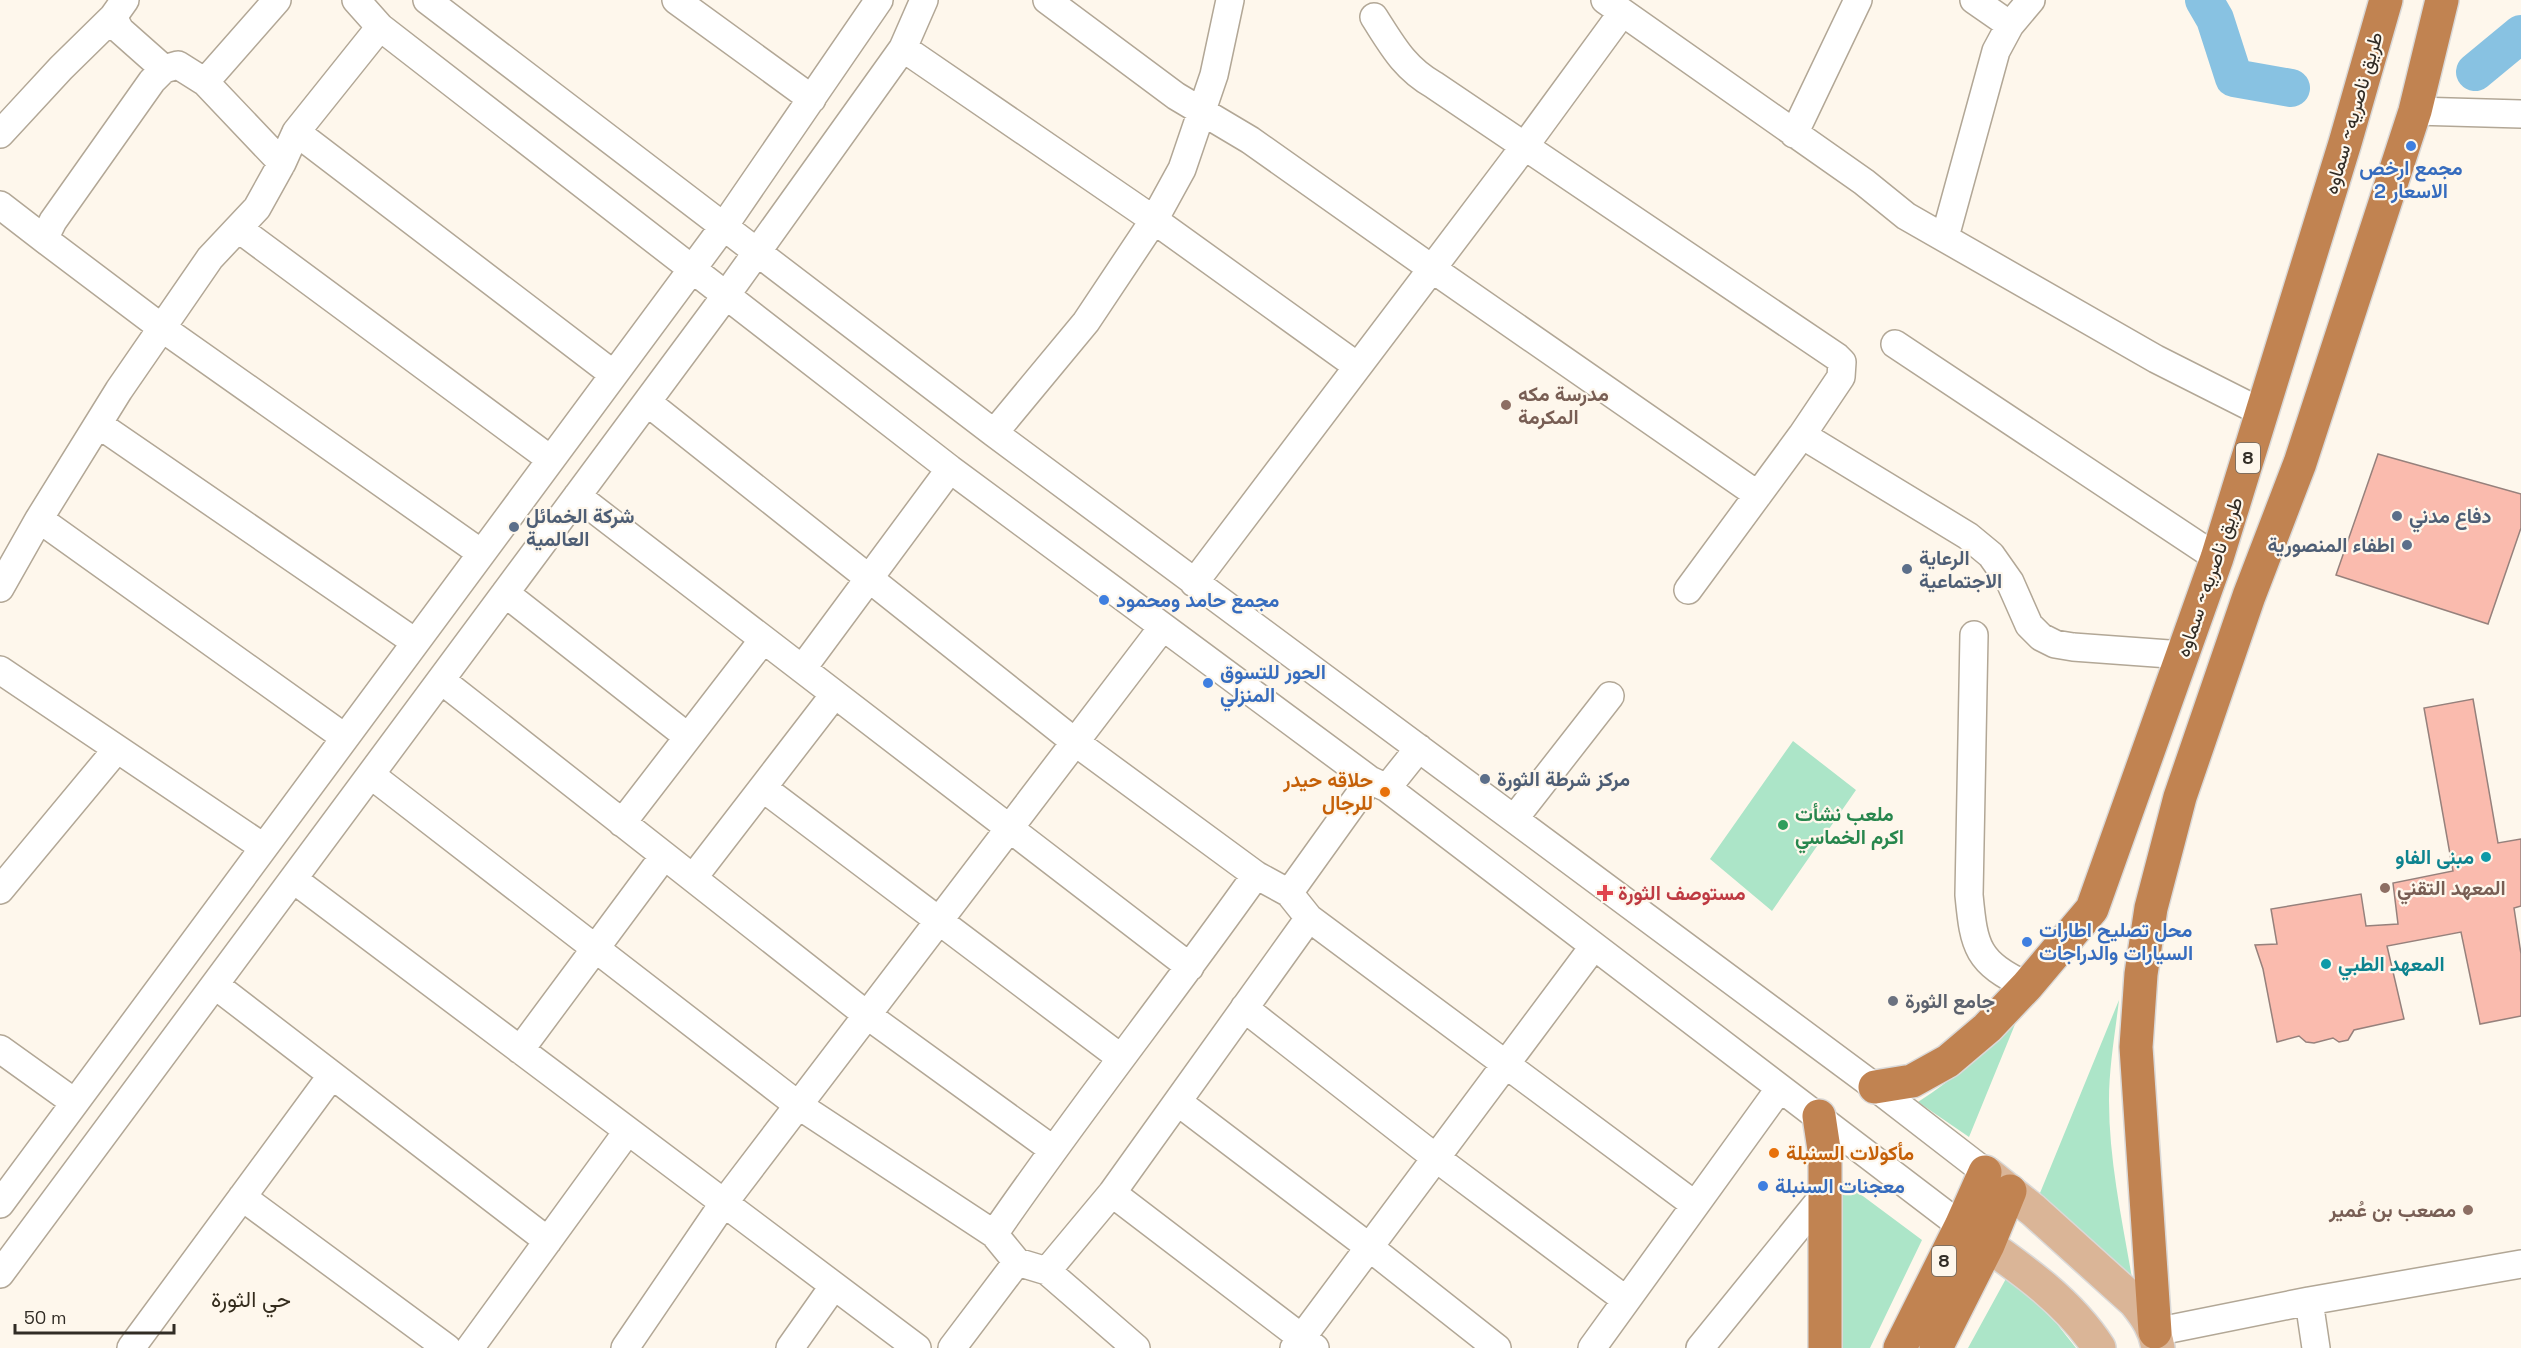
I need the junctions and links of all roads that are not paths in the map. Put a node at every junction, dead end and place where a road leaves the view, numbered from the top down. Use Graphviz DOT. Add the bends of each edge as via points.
graph roads {
  1 [pos="277,0"];
  2 [pos="356,0"];
  3 [pos="427,0"];
  4 [pos="676,0"];
  5 [pos="924,0"];
  6 [pos="1047,0"];
  7 [pos="1230,0"];
  8 [pos="1858,0"];
  9 [pos="1974,0"];
  10 [pos="2031,0"];
  11 [pos="2386,0"];
  12 [pos="2442,0"];
  13 [pos="874,2"];
  14 [pos="121,5"];
  15 [pos="1613,6"];
  16 [pos="1374,17"];
  17 [pos="2010,25"];
  18 [pos="380,27"];
  19 [pos="903,48"];
  20 [pos="164,69"];
  21 [pos="206,82"];
  22 [pos="812,99"];
  23 [pos="2415,111"];
  24 [pos="1202,113"];
  25 [pos="2521,114"];
  26 [pos="296,132"];
  27 [pos="0,134"];
  28 [pos="1794,134"];
  29 [pos="1524,147"];
  30 [pos="282,163"];
  31 [pos="0,205"];
  32 [pos="1154,220"];
  33 [pos="724,226"];
  34 [pos="239,229"];
  35 [pos="1945,237"];
  36 [pos="48,242"];
  37 [pos="758,251"];
  38 [pos="693,268"];
  39 [pos="1431,268"];
  40 [pos="727,294"];
  41 [pos="162,328"];
  42 [pos="1895,344"];
  43 [pos="1357,366"];
  44 [pos="614,374"];
  45 [pos="647,402"];
  46 [pos="2263,413"];
  47 [pos="98,424"];
  48 [pos="994,433"];
  49 [pos="1802,435"];
  50 [pos="2252,446"];
  51 [pos="550,459"];
  52 [pos="2300,463"];
  53 [pos="950,469"];
  54 [pos="1758,495"];
  55 [pos="577,496"];
  56 [pos="39,519"];
  57 [pos="10,547"];
  58 [pos="481,553"];
  59 [pos="2217,558"];
  60 [pos="869,579"];
  61 [pos="1194,583"];
  62 [pos="0,588"];
  63 [pos="1688,590"];
  64 [pos="505,593"];
  65 [pos="1162,628"];
  66 [pos="1974,635"];
  67 [pos="763,640"];
  68 [pos="415,642"];
  69 [pos="2183,655"];
  70 [pos="802,669"];
  71 [pos="0,670"];
  72 [pos="441,680"];
  73 [pos="834,695"];
  74 [pos="1610,696"];
  75 [pos="688,736"];
  76 [pos="344,737"];
  77 [pos="1075,742"];
  78 [pos="1419,748"];
  79 [pos="117,749"];
  80 [pos="371,775"];
  81 [pos="1379,784"];
  82 [pos="763,788"];
  83 [pos="1514,819"];
  84 [pos="622,823"];
  85 [pos="1009,829"];
  86 [pos="263,847"];
  87 [pos="664,856"];
  88 [pos="1256,875"];
  89 [pos="693,878"];
  90 [pos="293,879"];
  91 [pos="0,890"];
  92 [pos="1289,893"];
  93 [pos="1309,918"];
  94 [pos="940,920"];
  95 [pos="1594,946"];
  96 [pos="596,949"];
  97 [pos="1190,968"];
  98 [pos="215,984"];
  99 [pos="2027,986"];
  100 [pos="1244,1008"];
  101 [pos="867,1015"];
  102 [pos="0,1049"];
  103 [pos="520,1050"];
  104 [pos="1121,1058"];
  105 [pos="1506,1064"];
  106 [pos="332,1075"];
  107 [pos="1875,1087"];
  108 [pos="1780,1088"];
  109 [pos="74,1102"];
  110 [pos="1178,1102"];
  111 [pos="798,1106"];
  112 [pos="1819,1116"];
  113 [pos="627,1132"];
  114 [pos="1052,1149"];
  115 [pos="1436,1158"];
  116 [pos="1997,1182"];
  117 [pos="1112,1193"];
  118 [pos="1825,1194"];
  119 [pos="242,1197"];
  120 [pos="0,1204"];
  121 [pos="723,1204"];
  122 [pos="1695,1205"];
  123 [pos="1961,1226"];
  124 [pos="993,1234"];
  125 [pos="548,1241"];
  126 [pos="1988,1245"];
  127 [pos="1369,1247"];
  128 [pos="1017,1262"];
  129 [pos="2521,1264"];
  130 [pos="1047,1271"];
  131 [pos="0,1274"];
  132 [pos="833,1287"];
  133 [pos="1626,1300"];
  134 [pos="2309,1301"];
  135 [pos="2156,1340"];
  136 [pos="1303,1345"];
  137 [pos="131,1348"];
  138 [pos="447,1348"];
  139 [pos="470,1348"];
  140 [pos="625,1348"];
  141 [pos="790,1348"];
  142 [pos="916,1348"];
  143 [pos="952,1348"];
  144 [pos="1136,1348"];
  145 [pos="1497,1348"];
  146 [pos="1592,1348"];
  147 [pos="1700,1348"];
  148 [pos="1825,1348"];
  149 [pos="1900,1348"];
  150 [pos="1936,1348"];
  151 [pos="2099,1348"];
  152 [pos="2316,1348"];
  1 -- 21 [label="street"];
  2 -- 18 [label="street"];
  3 -- 33 [label="street"];
  4 -- 22 [label="street"];
  5 -- 19 [label="street"];
  6 -- 24 [label="street"];
  7 -- 24 [label="street"];
  8 -- 28 [label="street"];
  9 -- 17 [label="street"];
  10 -- 17 [label="street"];
  11 -- 46 [label="highway, طريق ناصريه~ سماوه / 8"];
  12 -- 23 [label="highway"];
  13 -- 22 [label="street"];
  14 -- 20 [label="street" via="120,30"];
  14 -- 27 [label="street"];
  15 -- 28 [label="street"];
  15 -- 29 [label="street"];
  16 -- 29 [label="street" via="1416,75"];
  17 -- 35 [label="street" via="1996,51"];
  18 -- 26 [label="street"];
  18 -- 38 [label="street"];
  19 -- 32 [label="street"];
  19 -- 37 [label="street"];
  20 -- 21 [label="street" via="178,66"];
  20 -- 36 [label="street" via="53,220"];
  21 -- 30 [label="street"];
  22 -- 33 [label="street"];
  23 -- 25 [label="street"];
  23 -- 52 [label="highway"];
  24 -- 32 [label="street" via="1182,169"];
  24 -- 39 [label="street" via="1250,140"];
  26 -- 30 [label="street"];
  26 -- 44 [label="street"];
  28 -- 35 [label="street" via="1906,216"];
  29 -- 39 [label="street"];
  29 -- 49 [label="street" via="1842,362 1841,376"];
  30 -- 34 [label="street" via="257,208"];
  31 -- 36 [label="street"];
  32 -- 43 [label="street"];
  32 -- 48 [label="street" via="1086,322"];
  33 -- 37 [label="street"];
  33 -- 38 [label="street"];
  34 -- 41 [label="street" via="210,258"];
  34 -- 51 [label="street"];
  35 -- 46 [label="street" via="2156,359"];
  36 -- 41 [label="street"];
  37 -- 40 [label="street"];
  37 -- 48 [label="street"];
  38 -- 40 [label="street"];
  38 -- 44 [label="street"];
  39 -- 43 [label="street"];
  39 -- 54 [label="street"];
  40 -- 45 [label="street"];
  40 -- 53 [label="street"];
  41 -- 47 [label="street"];
  41 -- 58 [label="street"];
  42 -- 59 [label="street"];
  43 -- 61 [label="street"];
  44 -- 51 [label="street"];
  45 -- 55 [label="street"];
  45 -- 60 [label="street"];
  46 -- 50 [label="highway, طريق ناصريه~ سماوه / 8"];
  47 -- 56 [label="street"];
  47 -- 68 [label="street"];
  48 -- 61 [label="street"];
  49 -- 54 [label="street"];
  49 -- 69 [label="street" via="1968,536 1991,555 2010,582 2029,625 2041,638 2073,647"];
  50 -- 52 [label="highway"];
  50 -- 59 [label="highway, طريق ناصريه~ سماوه / 8"];
  51 -- 58 [label="street"];
  52 -- 135 [label="highway" via="2249,596 2180,797 2151,908 2136,1047"];
  53 -- 60 [label="street"];
  53 -- 65 [label="street"];
  54 -- 63 [label="street"];
  55 -- 64 [label="street"];
  55 -- 67 [label="street"];
  56 -- 57 [label="street"];
  56 -- 76 [label="street"];
  57 -- 62 [label="street"];
  58 -- 68 [label="street"];
  59 -- 69 [label="highway, طريق ناصريه~ سماوه / 8"];
  60 -- 70 [label="street"];
  60 -- 77 [label="street"];
  61 -- 78 [label="street"];
  64 -- 72 [label="street"];
  64 -- 75 [label="street"];
  65 -- 77 [label="street"];
  65 -- 81 [label="street"];
  66 -- 99 [label="street" via="1969,895 1972,926 1987,963"];
  67 -- 70 [label="street"];
  67 -- 75 [label="street"];
  68 -- 76 [label="street"];
  69 -- 99 [label="highway, طريق ناصريه~ سماوه / 8" via="2092,909"];
  70 -- 73 [label="street"];
  71 -- 79 [label="street"];
  72 -- 80 [label="street"];
  72 -- 84 [label="street"];
  73 -- 82 [label="street"];
  73 -- 85 [label="street"];
  74 -- 83 [label="street"];
  75 -- 84 [label="street"];
  76 -- 86 [label="street"];
  77 -- 85 [label="street"];
  77 -- 88 [label="street"];
  78 -- 81 [label="street"];
  78 -- 83 [label="street"];
  79 -- 86 [label="street"];
  79 -- 91 [label="street"];
  80 -- 90 [label="street"];
  80 -- 96 [label="street"];
  81 -- 92 [label="street"];
  81 -- 95 [label="street"];
  82 -- 89 [label="street"];
  82 -- 94 [label="street"];
  83 -- 107 [label="street"];
  84 -- 87 [label="street"];
  85 -- 94 [label="street"];
  85 -- 97 [label="street"];
  86 -- 109 [label="street"];
  87 -- 89 [label="street"];
  87 -- 96 [label="street"];
  88 -- 92 [label="street"];
  88 -- 97 [label="street"];
  89 -- 101 [label="street"];
  90 -- 98 [label="street"];
  90 -- 103 [label="street"];
  92 -- 93 [label="street"];
  93 -- 100 [label="street"];
  93 -- 105 [label="street"];
  94 -- 101 [label="street"];
  94 -- 104 [label="street"];
  95 -- 105 [label="street"];
  95 -- 108 [label="street"];
  96 -- 103 [label="street"];
  96 -- 111 [label="street"];
  97 -- 104 [label="street"];
  98 -- 106 [label="street"];
  98 -- 131 [label="street"];
  99 -- 107 [label="highway" via="1948,1061 1912,1081"];
  100 -- 110 [label="street"];
  100 -- 115 [label="street"];
  101 -- 111 [label="street"];
  101 -- 114 [label="street"];
  102 -- 109 [label="street"];
  103 -- 113 [label="street"];
  104 -- 114 [label="street"];
  105 -- 115 [label="street"];
  105 -- 122 [label="street"];
  106 -- 119 [label="street"];
  106 -- 125 [label="street"];
  107 -- 116 [label="street"];
  108 -- 112 [label="street"];
  108 -- 122 [label="street"];
  109 -- 120 [label="street"];
  110 -- 117 [label="street"];
  110 -- 127 [label="street"];
  111 -- 121 [label="street"];
  111 -- 124 [label="street"];
  112 -- 118 [label="highway"];
  112 -- 123 [label="street"];
  113 -- 121 [label="street"];
  113 -- 125 [label="street"];
  114 -- 124 [label="street"];
  115 -- 127 [label="street"];
  115 -- 133 [label="street"];
  116 -- 123 [label="highway, 8"];
  116 -- 126 [label="highway, 8"];
  116 -- 135 [label="main road" via="2135,1302"];
  117 -- 130 [label="street"];
  117 -- 136 [label="street"];
  118 -- 147 [label="street"];
  118 -- 148 [label="highway"];
  119 -- 137 [label="street"];
  119 -- 138 [label="street"];
  121 -- 132 [label="street"];
  121 -- 140 [label="street"];
  122 -- 133 [label="street"];
  123 -- 126 [label="main road"];
  123 -- 149 [label="highway, 8"];
  124 -- 128 [label="street"];
  125 -- 139 [label="street"];
  126 -- 150 [label="highway, 8"];
  126 -- 151 [label="main road" via="2073,1313"];
  127 -- 136 [label="street"];
  127 -- 145 [label="street"];
  128 -- 130 [label="street"];
  128 -- 143 [label="street"];
  129 -- 134 [label="street"];
  130 -- 144 [label="street"];
  132 -- 141 [label="street"];
  132 -- 142 [label="street"];
  133 -- 146 [label="street"];
  134 -- 135 [label="street"];
  134 -- 152 [label="street"];
}
